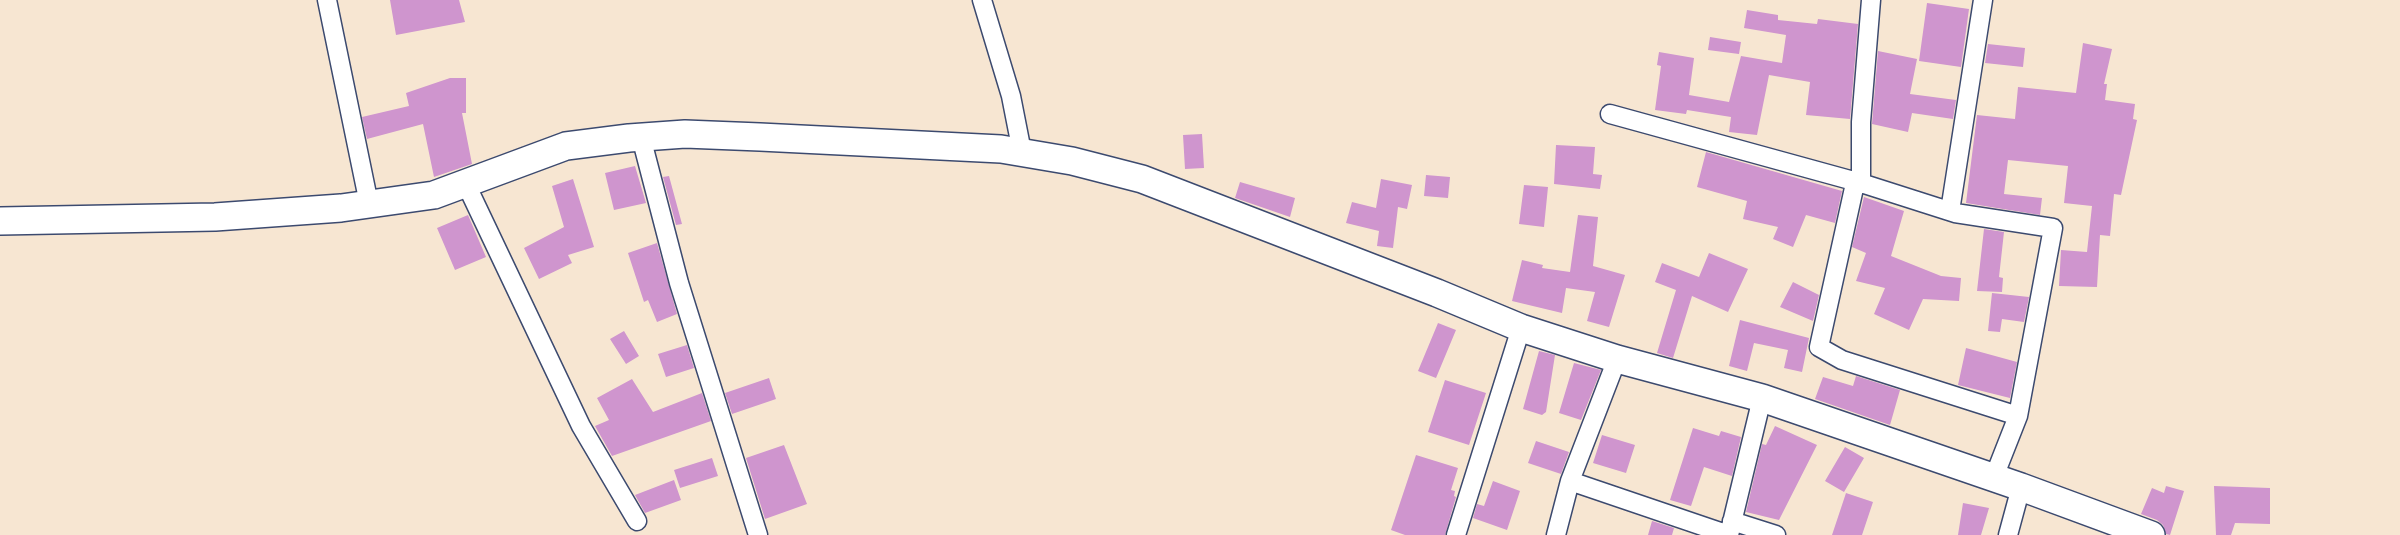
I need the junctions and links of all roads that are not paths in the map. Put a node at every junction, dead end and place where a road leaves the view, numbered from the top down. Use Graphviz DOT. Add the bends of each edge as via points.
graph roads {
  1 [pos="327,0"];
  2 [pos="982,0"];
  3 [pos="1871,0"];
  4 [pos="1983,0"];
  5 [pos="1610,114"];
  6 [pos="641,137"];
  7 [pos="1022,152"];
  8 [pos="1861,183"];
  9 [pos="466,184"];
  10 [pos="369,204"];
  11 [pos="1950,211"];
  12 [pos="0,221"];
  13 [pos="1521,328"];
  14 [pos="1617,359"];
  15 [pos="1762,398"];
  16 [pos="2018,416"];
  17 [pos="1994,477"];
  18 [pos="1570,481"];
  19 [pos="2021,487"];
  20 [pos="638,521"];
  21 [pos="2118,529"];
  22 [pos="1730,530"];
  23 [pos="758,535"];
  24 [pos="1456,535"];
  25 [pos="1556,535"];
  26 [pos="1776,535"];
  27 [pos="2008,535"];
  28 [pos="2151,535"];
  1 -- 10 [label="street"];
  2 -- 7 [label="street" via="1011,96"];
  3 -- 8 [label="street" via="1861,122"];
  4 -- 11 [label="street"];
  5 -- 8 [label="street"];
  6 -- 7 [label="main road" via="685,134"];
  6 -- 9 [label="main road" via="566,146"];
  6 -- 23 [label="street" via="670,251"];
  7 -- 13 [label="main road" via="1142,179"];
  8 -- 11 [label="street"];
  8 -- 16 [label="street" via="1854,188 1819,347 1842,360"];
  9 -- 10 [label="main road" via="434,195"];
  9 -- 20 [label="street" via="581,426"];
  10 -- 12 [label="main road" via="284,214"];
  11 -- 16 [label="street" via="2053,228"];
  13 -- 14 [label="main road"];
  13 -- 24 [label="street"];
  14 -- 15 [label="main road"];
  14 -- 18 [label="street"];
  15 -- 17 [label="main road"];
  15 -- 22 [label="street"];
  16 -- 17 [label="street"];
  17 -- 19 [label="main road"];
  18 -- 22 [label="street"];
  18 -- 25 [label="street"];
  19 -- 21 [label="main road"];
  19 -- 27 [label="street"];
  21 -- 28 [label="main road"];
  22 -- 26 [label="street"];
}
